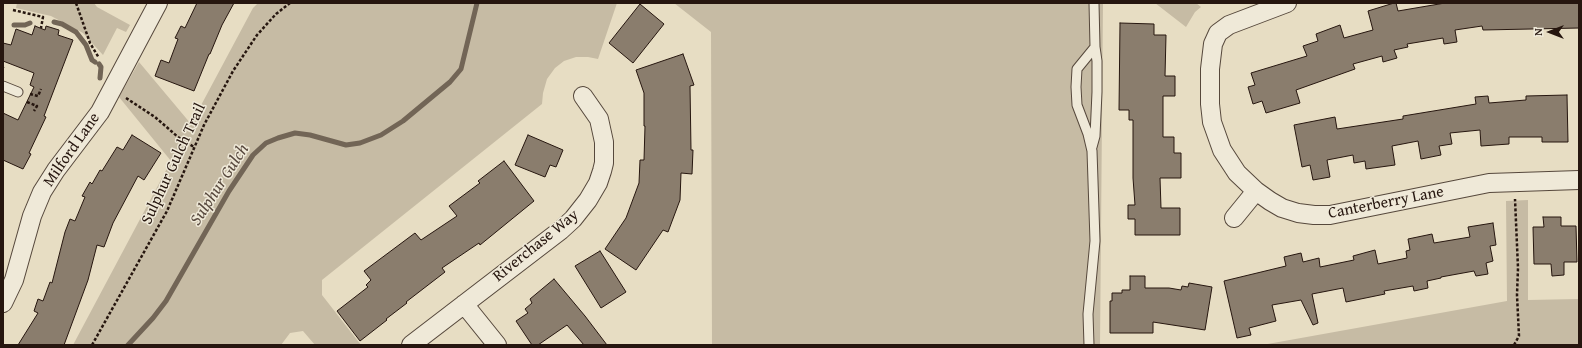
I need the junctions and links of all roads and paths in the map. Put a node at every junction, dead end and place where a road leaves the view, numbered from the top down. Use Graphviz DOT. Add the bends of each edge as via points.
graph roads {
  1 [pos="76,3"];
  2 [pos="158,3"];
  3 [pos="290,3"];
  4 [pos="1094,3"];
  5 [pos="1287,3"];
  6 [pos="13,10"];
  7 [pos="41,28"];
  8 [pos="1095,47"];
  9 [pos="99,58"];
  10 [pos="3,86"];
  11 [pos="40,89"];
  12 [pos="18,92"];
  13 [pos="30,94"];
  14 [pos="122,95"];
  15 [pos="583,96"];
  16 [pos="27,102"];
  17 [pos="34,111"];
  18 [pos="194,146"];
  19 [pos="1092,151"];
  20 [pos="1579,180"];
  21 [pos="1256,191"];
  22 [pos="1515,198"];
  23 [pos="1234,218"];
  24 [pos="3,303"];
  25 [pos="464,304"];
  26 [pos="92,345"];
  27 [pos="412,345"];
  28 [pos="497,345"];
  29 [pos="1089,345"];
  30 [pos="1514,345"];
  1 -- 9 [label="path" via="90,43"];
  2 -- 24 [label="street, Milford Lane" via="100,112 42,192 32,216 18,268"];
  3 -- 18 [label="path, Sulphur Gulch Trail" via="266,25 247,50 212,108"];
  4 -- 8 [label="lane"];
  5 -- 21 [label="street, Canterberry Lane" via="1229,25 1218,33 1213,44 1210,90 1214,130 1231,167"];
  6 -- 7 [label="path" via="43,17"];
  8 -- 19 [label="lane" via="1095,136"];
  8 -- 19 [label="lane" via="1077,69 1076,87 1077,105"];
  10 -- 12 [label="lane"];
  11 -- 13 [label="path" via="38,96"];
  14 -- 18 [label="path"];
  15 -- 25 [label="street, Riverchase Way" via="599,119 604,142 604,163 593,192 561,230"];
  16 -- 17 [label="path" via="37,106"];
  18 -- 26 [label="path, Sulphur Gulch Trail" via="167,211"];
  19 -- 29 [label="lane" via="1095,241 1088,309"];
  20 -- 21 [label="street, Canterberry Lane" via="1489,183 1348,213 1322,216 1290,211"];
  21 -- 23 [label="street"];
  22 -- 30 [label="path" via="1518,336"];
  25 -- 27 [label="street, Riverchase Way"];
  25 -- 28 [label="street"];
}
